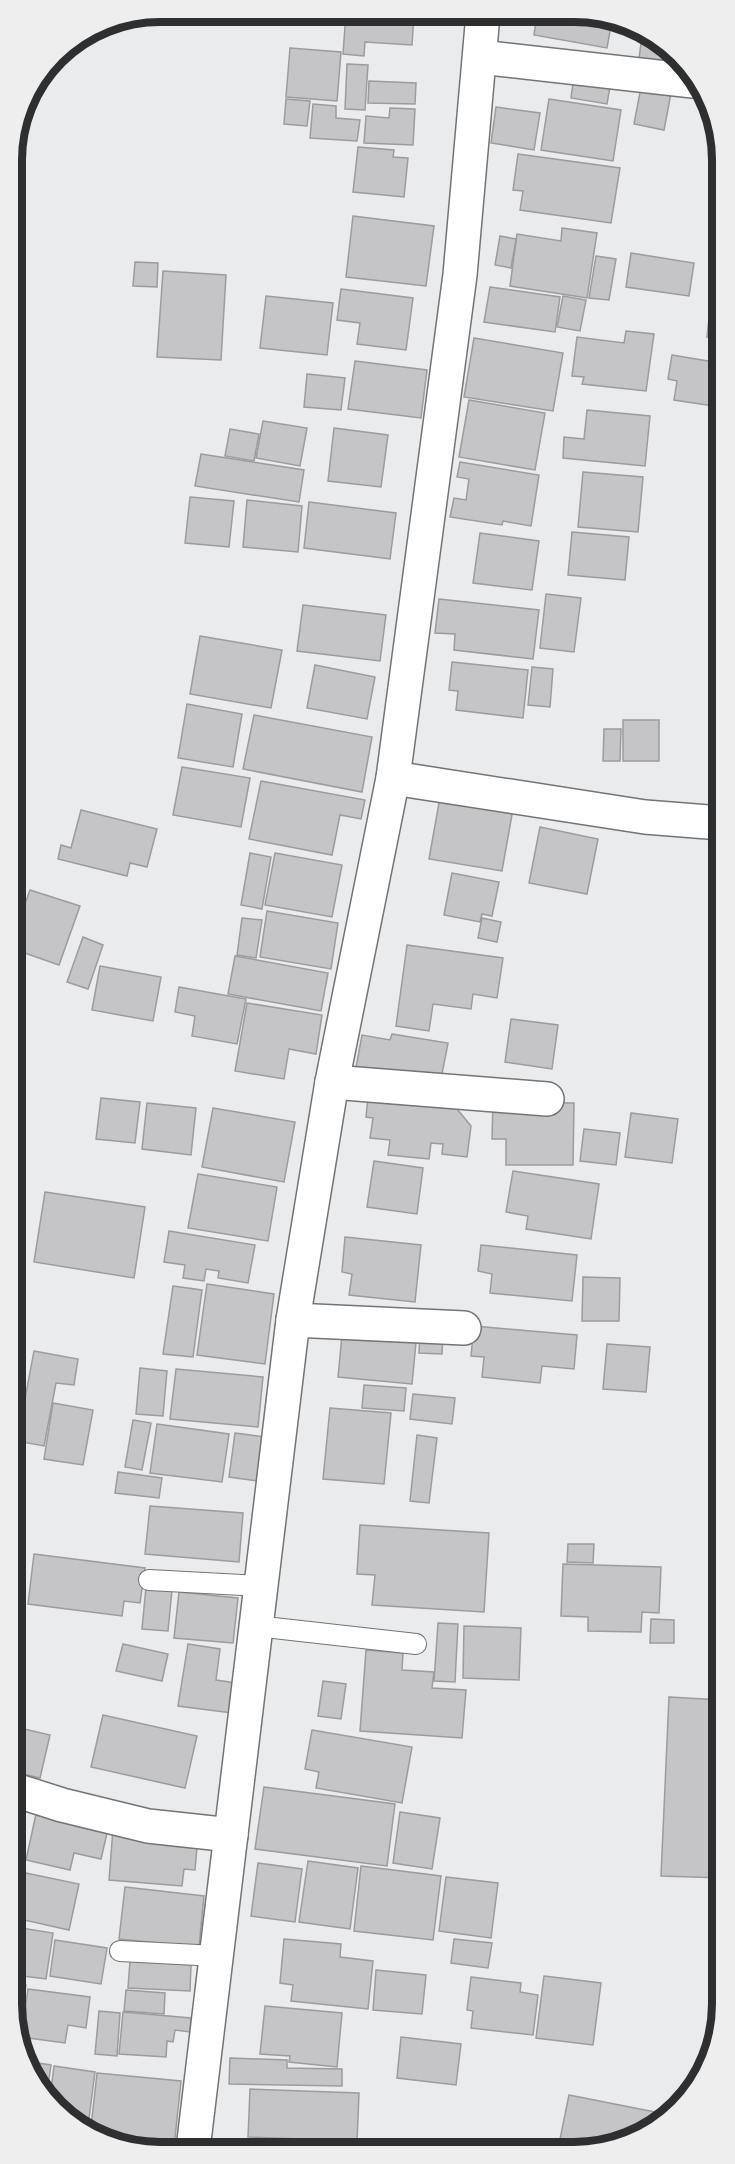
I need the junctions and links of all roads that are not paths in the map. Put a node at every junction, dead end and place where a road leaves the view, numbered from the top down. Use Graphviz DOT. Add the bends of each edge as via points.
graph roads {
  1 [pos="482,22"];
  2 [pos="480,57"];
  3 [pos="687,80"];
  4 [pos="393,778"];
  5 [pos="712,822"];
  6 [pos="332,1082"];
  7 [pos="548,1099"];
  8 [pos="293,1320"];
  9 [pos="464,1328"];
  10 [pos="148,1580"];
  11 [pos="261,1586"];
  12 [pos="256,1626"];
  13 [pos="416,1644"];
  14 [pos="22,1792"];
  15 [pos="231,1835"];
  16 [pos="120,1951"];
  17 [pos="217,1956"];
  18 [pos="195,2142"];
  1 -- 2 [label="street"];
  2 -- 3 [label="street"];
  2 -- 4 [label="street" via="460,275"];
  4 -- 5 [label="street" via="645,817"];
  4 -- 6 [label="street"];
  6 -- 7 [label="street"];
  6 -- 8 [label="street"];
  8 -- 9 [label="street"];
  8 -- 11 [label="street"];
  10 -- 11 [label="lane"];
  11 -- 12 [label="street"];
  12 -- 13 [label="lane"];
  12 -- 15 [label="street"];
  14 -- 15 [label="street" via="148,1826"];
  15 -- 17 [label="street"];
  16 -- 17 [label="lane"];
  17 -- 18 [label="street"];
}
